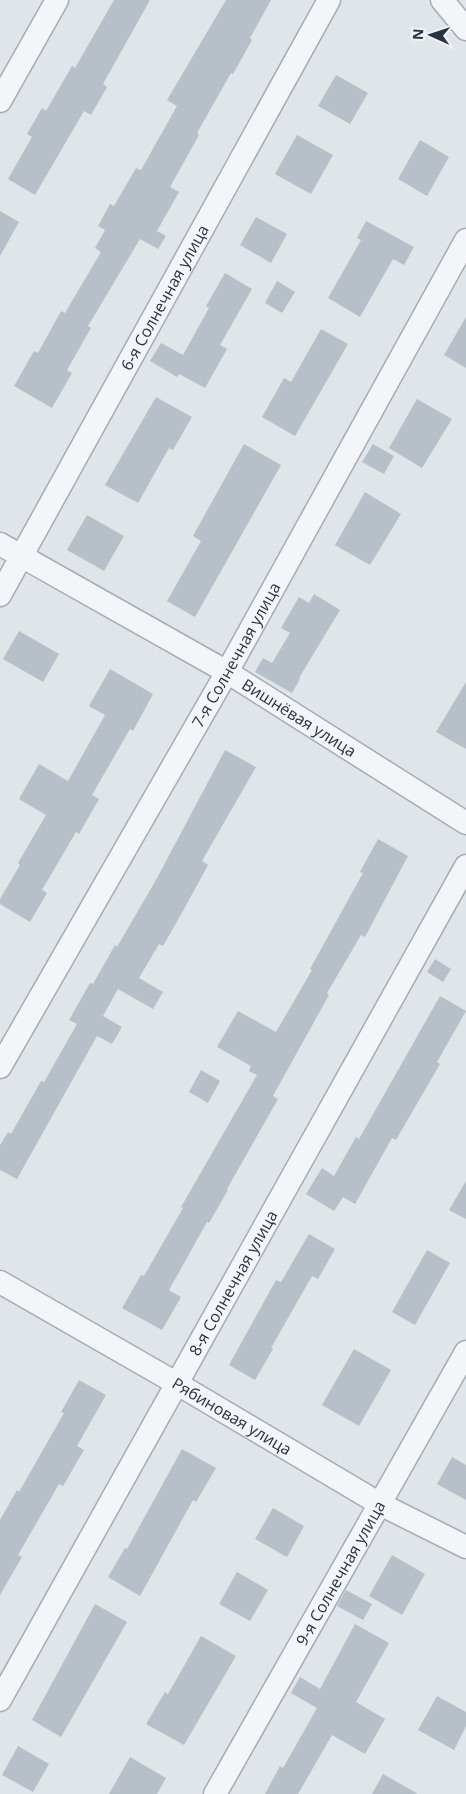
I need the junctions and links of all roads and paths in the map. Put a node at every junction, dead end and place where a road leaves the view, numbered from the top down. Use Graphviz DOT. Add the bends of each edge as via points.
graph roads {
  1 [pos="56,0"];
  2 [pos="329,0"];
  3 [pos="442,0"];
  4 [pos="466,29"];
  5 [pos="0,101"];
  6 [pos="466,240"];
  7 [pos="0,544"];
  8 [pos="22,556"];
  9 [pos="0,595"];
  10 [pos="227,672"];
  11 [pos="466,823"];
  12 [pos="466,866"];
  13 [pos="0,1067"];
  14 [pos="0,1282"];
  15 [pos="466,1352"];
  16 [pos="176,1383"];
  17 [pos="380,1504"];
  18 [pos="466,1547"];
  19 [pos="0,1700"];
  20 [pos="215,1794"];
  1 -- 5 [label="street"];
  2 -- 8 [label="street, 6-я Солнечная улица"];
  3 -- 4 [label="street"];
  6 -- 10 [label="street, 7-я Солнечная улица"];
  7 -- 8 [label="street, Вишнёвая улица"];
  8 -- 9 [label="street, 6-я Солнечная улица"];
  8 -- 10 [label="street, Вишнёвая улица"];
  10 -- 11 [label="street, Вишнёвая улица"];
  10 -- 13 [label="street, 7-я Солнечная улица"];
  12 -- 16 [label="street, 8-я Солнечная улица"];
  14 -- 16 [label="street, Рябиновая улица"];
  15 -- 17 [label="street, 9-я Солнечная улица"];
  16 -- 17 [label="street, Рябиновая улица"];
  16 -- 19 [label="street, 8-я Солнечная улица"];
  17 -- 18 [label="street, Рябиновая улица"];
  17 -- 20 [label="street, 9-я Солнечная улица"];
}
